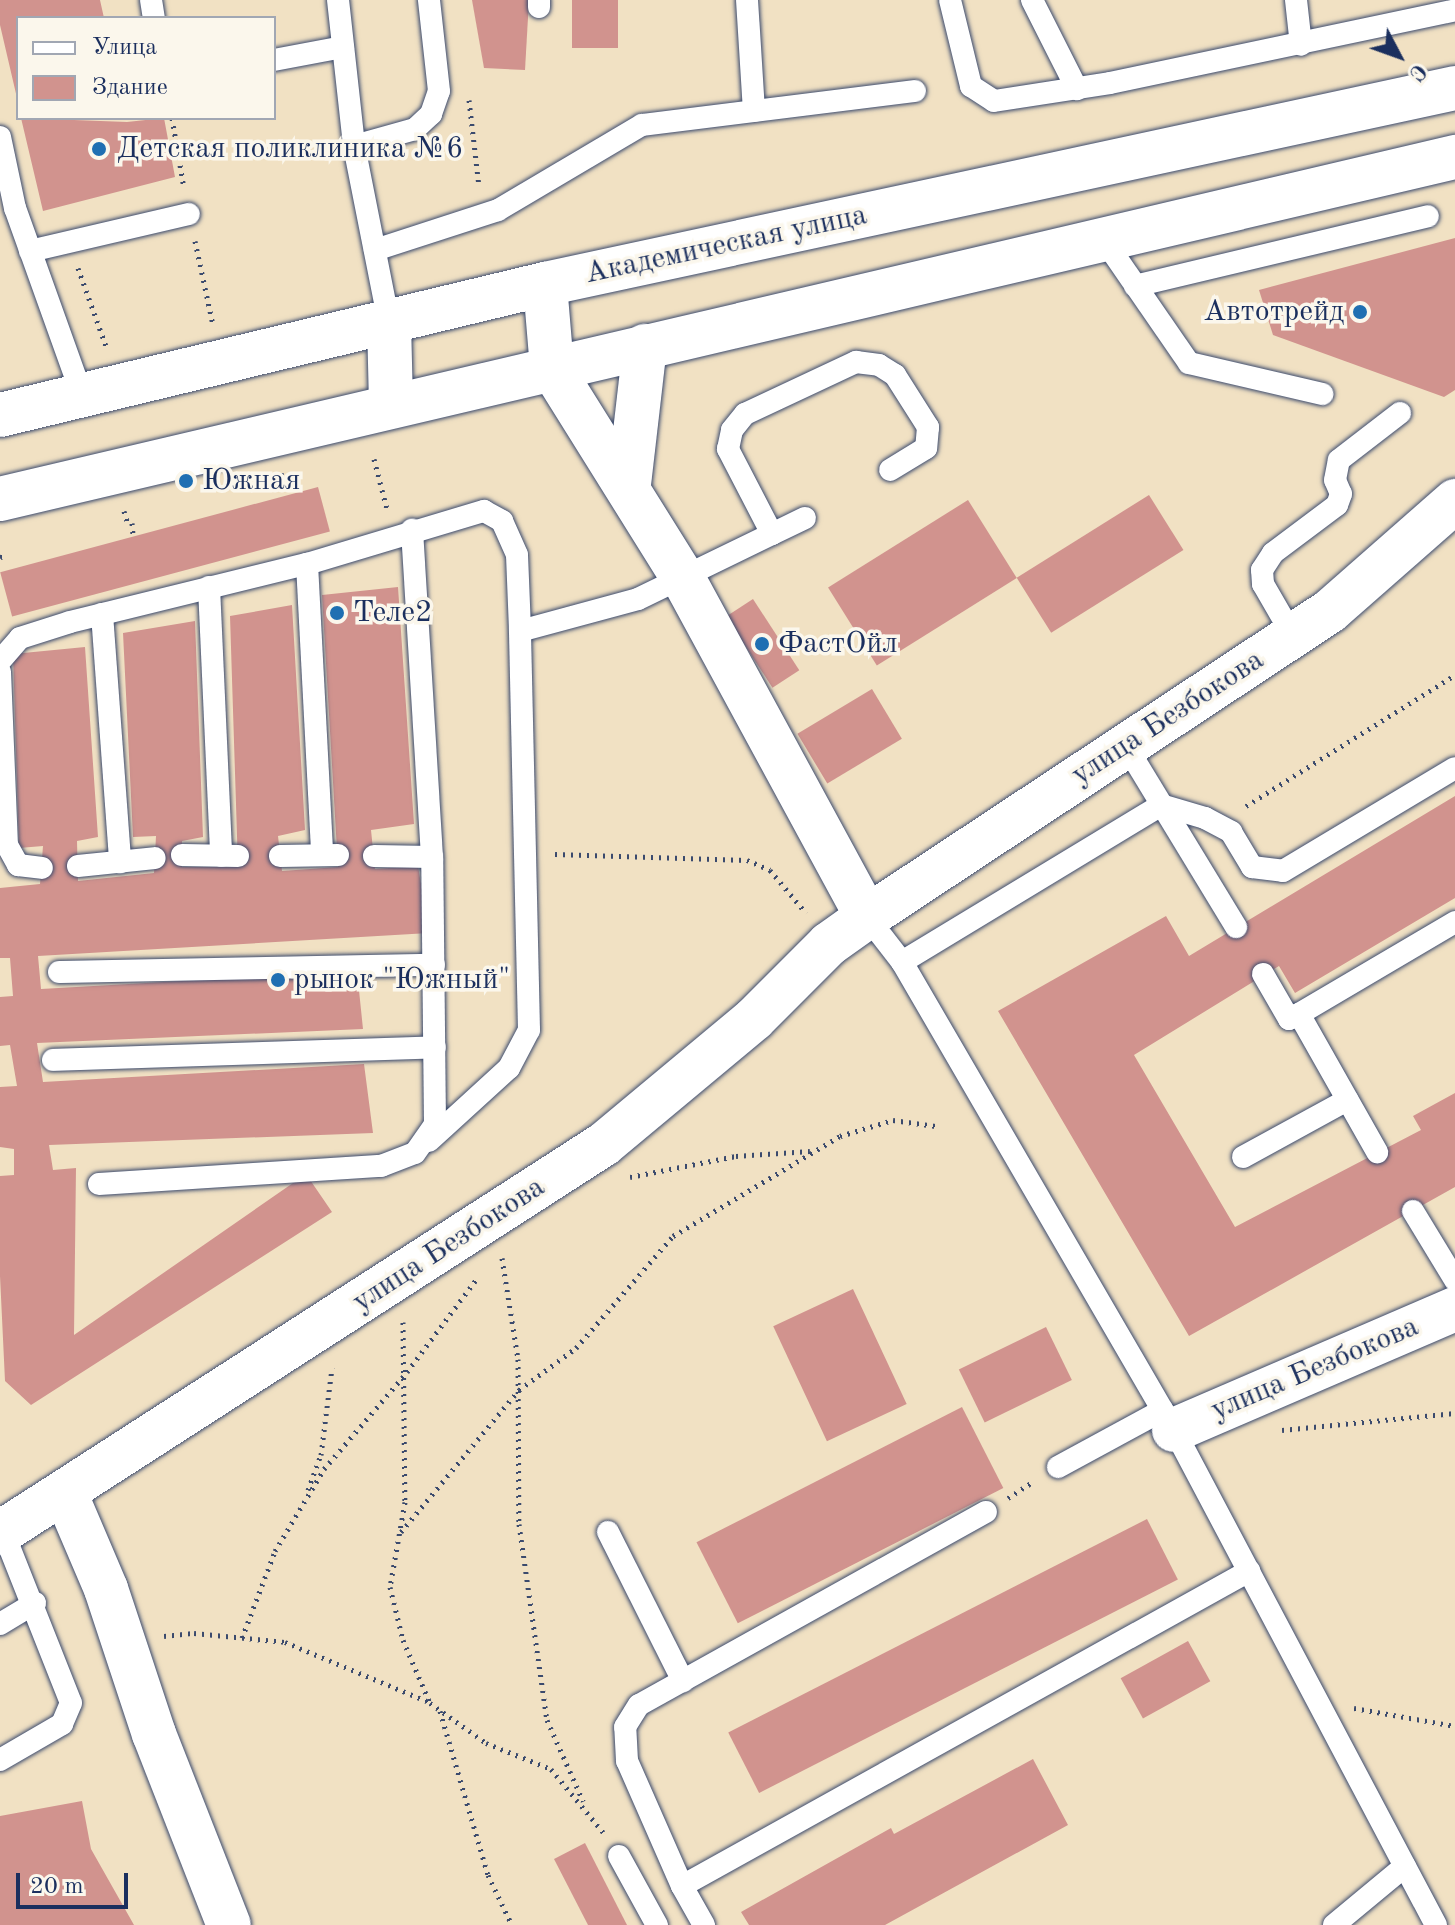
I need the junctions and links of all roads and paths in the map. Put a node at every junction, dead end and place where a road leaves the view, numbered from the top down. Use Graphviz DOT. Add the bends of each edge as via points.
graph roads {
  1 [pos="338,0"];
  2 [pos="429,0"];
  3 [pos="747,0"];
  4 [pos="950,0"];
  5 [pos="1032,0"];
  6 [pos="1296,0"];
  7 [pos="1455,10"];
  8 [pos="1301,45"];
  9 [pos="343,47"];
  10 [pos="276,60"];
  11 [pos="1455,88"];
  12 [pos="1077,89"];
  13 [pos="915,91"];
  14 [pos="468,97"];
  15 [pos="754,111"];
  16 [pos="172,120"];
  17 [pos="0,137"];
  18 [pos="354,146"];
  19 [pos="1455,157"];
  20 [pos="189,214"];
  21 [pos="483,215"];
  22 [pos="1428,216"];
  23 [pos="1102,237"];
  24 [pos="69,242"];
  25 [pos="375,250"];
  26 [pos="30,251"];
  27 [pos="545,284"];
  28 [pos="1135,286"];
  29 [pos="389,322"];
  30 [pos="213,326"];
  31 [pos="645,346"];
  32 [pos="107,351"];
  33 [pos="552,368"];
  34 [pos="1322,394"];
  35 [pos="82,395"];
  36 [pos="391,406"];
  37 [pos="1400,413"];
  38 [pos="0,415"];
  39 [pos="374,459"];
  40 [pos="890,470"];
  41 [pos="629,484"];
  42 [pos="0,499"];
  43 [pos="1455,501"];
  44 [pos="805,518"];
  45 [pos="132,523"];
  46 [pos="403,533"];
  47 [pos="133,534"];
  48 [pos="772,534"];
  49 [pos="307,564"];
  50 [pos="683,578"];
  51 [pos="209,587"];
  52 [pos="102,614"];
  53 [pos="520,631"];
  54 [pos="1293,636"];
  55 [pos="0,661"];
  56 [pos="0,672"];
  57 [pos="1455,675"];
  58 [pos="1126,746"];
  59 [pos="1455,768"];
  60 [pos="1161,805"];
  61 [pos="1218,825"];
  62 [pos="525,853"];
  63 [pos="182,855"];
  64 [pos="280,856"];
  65 [pos="374,856"];
  66 [pos="432,857"];
  67 [pos="155,858"];
  68 [pos="120,862"];
  69 [pos="78,866"];
  70 [pos="42,868"];
  71 [pos="809,917"];
  72 [pos="867,917"];
  73 [pos="1455,922"];
  74 [pos="1236,927"];
  75 [pos="902,962"];
  76 [pos="434,965"];
  77 [pos="59,972"];
  78 [pos="1263,974"];
  79 [pos="1299,1014"];
  80 [pos="435,1047"];
  81 [pos="53,1060"];
  82 [pos="1347,1100"];
  83 [pos="936,1126"];
  84 [pos="815,1151"];
  85 [pos="1377,1152"];
  86 [pos="415,1153"];
  87 [pos="1243,1157"];
  88 [pos="618,1181"];
  89 [pos="99,1184"];
  90 [pos="1413,1211"];
  91 [pos="501,1249"];
  92 [pos="488,1263"];
  93 [pos="399,1277"];
  94 [pos="1455,1280"];
  95 [pos="1455,1309"];
  96 [pos="341,1315"];
  97 [pos="407,1372"];
  98 [pos="519,1390"];
  99 [pos="1455,1413"];
  100 [pos="1168,1420"];
  101 [pos="1265,1432"];
  102 [pos="1058,1467"];
  103 [pos="66,1495"];
  104 [pos="303,1504"];
  105 [pos="986,1512"];
  106 [pos="2,1532"];
  107 [pos="401,1532"];
  108 [pos="608,1532"];
  109 [pos="1249,1571"];
  110 [pos="35,1603"];
  111 [pos="0,1624"];
  112 [pos="242,1638"];
  113 [pos="123,1640"];
  114 [pos="683,1681"];
  115 [pos="1318,1702"];
  116 [pos="430,1703"];
  117 [pos="440,1710"];
  118 [pos="1455,1726"];
  119 [pos="0,1760"];
  120 [pos="585,1805"];
  121 [pos="619,1856"];
  122 [pos="1405,1866"];
  123 [pos="682,1886"];
  124 [pos="229,1925"];
  125 [pos="512,1925"];
  126 [pos="657,1925"];
  127 [pos="704,1925"];
  128 [pos="1334,1925"];
  129 [pos="1436,1925"];
  1 -- 9 [label="lane"];
  2 -- 18 [label="lane" via="439,91 431,114 415,129"];
  3 -- 15 [label="lane"];
  4 -- 12 [label="lane" via="971,86 994,101"];
  5 -- 12 [label="lane"];
  6 -- 8 [label="lane"];
  7 -- 8 [label="lane"];
  8 -- 12 [label="lane"];
  9 -- 10 [label="lane"];
  9 -- 18 [label="lane"];
  11 -- 27 [label="street, Академическая улица"];
  13 -- 15 [label="lane"];
  14 -- 21 [label="path"];
  15 -- 21 [label="lane" via="642,125"];
  16 -- 20 [label="path"];
  17 -- 26 [label="lane"];
  18 -- 25 [label="lane"];
  19 -- 23 [label="street"];
  20 -- 24 [label="lane"];
  20 -- 30 [label="path"];
  21 -- 25 [label="lane"];
  22 -- 28 [label="lane"];
  23 -- 28 [label="lane"];
  23 -- 31 [label="street"];
  24 -- 26 [label="lane"];
  24 -- 32 [label="path"];
  25 -- 29 [label="lane"];
  26 -- 35 [label="lane"];
  27 -- 29 [label="street, Академическая улица"];
  27 -- 33 [label="street"];
  28 -- 34 [label="lane" via="1189,363"];
  29 -- 35 [label="street, Академическая улица"];
  29 -- 36 [label="street"];
  31 -- 33 [label="street"];
  31 -- 41 [label="street"];
  33 -- 36 [label="street"];
  33 -- 41 [label="street"];
  35 -- 38 [label="street, Академическая улица"];
  36 -- 42 [label="street"];
  37 -- 54 [label="lane" via="1339,460 1337,505 1273,553 1262,570 1263,584"];
  39 -- 46 [label="path"];
  40 -- 48 [label="lane" via="926,448 928,427 895,375 879,365 856,362 745,414 732,430 728,449"];
  41 -- 50 [label="street"];
  43 -- 54 [label="street, улица Безбокова" via="1330,611"];
  44 -- 48 [label="lane"];
  45 -- 47 [label="path"];
  46 -- 49 [label="lane"];
  46 -- 53 [label="lane" via="484,511 502,521 517,555"];
  46 -- 66 [label="lane"];
  48 -- 50 [label="lane"];
  49 -- 51 [label="lane"];
  49 -- 64 [label="lane" via="330,855"];
  50 -- 53 [label="lane" via="638,599"];
  50 -- 72 [label="street"];
  51 -- 52 [label="lane"];
  51 -- 63 [label="lane" via="229,856"];
  52 -- 55 [label="lane" via="20,638"];
  52 -- 68 [label="lane"];
  53 -- 62 [label="lane"];
  54 -- 58 [label="street, улица Безбокова"];
  56 -- 70 [label="lane" via="7,845 18,865"];
  57 -- 61 [label="path"];
  58 -- 60 [label="lane"];
  58 -- 72 [label="street, улица Безбокова"];
  59 -- 61 [label="lane" via="1283,871 1252,867 1231,832"];
  60 -- 61 [label="lane"];
  60 -- 74 [label="lane"];
  60 -- 75 [label="lane"];
  62 -- 71 [label="path" via="747,860 770,870"];
  62 -- 86 [label="lane" via="529,1030 509,1068"];
  65 -- 66 [label="lane"];
  66 -- 76 [label="lane"];
  67 -- 68 [label="lane"];
  68 -- 69 [label="lane"];
  72 -- 75 [label="lane"];
  72 -- 93 [label="street, улица Безбокова" via="604,1144"];
  73 -- 79 [label="lane"];
  75 -- 100 [label="lane"];
  76 -- 77 [label="lane"];
  76 -- 80 [label="lane"];
  78 -- 79 [label="lane" via="1289,1019"];
  79 -- 82 [label="lane"];
  80 -- 81 [label="lane"];
  80 -- 86 [label="lane" via="435,1124"];
  82 -- 85 [label="lane"];
  82 -- 87 [label="lane"];
  83 -- 84 [label="path" via="893,1120 840,1136"];
  84 -- 88 [label="path" via="736,1156"];
  84 -- 98 [label="path" via="673,1236 576,1348"];
  86 -- 89 [label="lane" via="381,1166"];
  90 -- 94 [label="lane"];
  91 -- 98 [label="path"];
  92 -- 97 [label="path"];
  93 -- 96 [label="street, улица Безбокова"];
  93 -- 97 [label="path"];
  95 -- 100 [label="street, улица Безбокова"];
  96 -- 103 [label="street, улица Безбокова"];
  96 -- 104 [label="path" via="321,1455"];
  97 -- 104 [label="path" via="324,1469"];
  97 -- 107 [label="path"];
  98 -- 107 [label="path"];
  98 -- 120 [label="path" via="519,1524 547,1720"];
  99 -- 101 [label="path"];
  100 -- 102 [label="lane"];
  100 -- 109 [label="lane"];
  102 -- 105 [label="path"];
  103 -- 106 [label="street, улица Безбокова"];
  103 -- 113 [label="street"];
  104 -- 112 [label="path" via="275,1551"];
  105 -- 114 [label="lane"];
  106 -- 110 [label="lane"];
  107 -- 116 [label="path" via="390,1587 403,1640"];
  108 -- 114 [label="lane"];
  109 -- 115 [label="lane"];
  109 -- 123 [label="lane"];
  110 -- 111 [label="lane"];
  110 -- 119 [label="lane" via="71,1703 62,1724"];
  112 -- 113 [label="path" via="194,1633"];
  112 -- 116 [label="path" via="285,1642"];
  113 -- 124 [label="street"];
  114 -- 123 [label="lane" via="639,1705 625,1727 627,1761"];
  115 -- 118 [label="path"];
  115 -- 122 [label="lane"];
  116 -- 117 [label="path"];
  117 -- 120 [label="path" via="486,1743 551,1769"];
  117 -- 125 [label="path" via="488,1875"];
  120 -- 121 [label="path"];
  121 -- 126 [label="lane"];
  122 -- 128 [label="lane"];
  122 -- 129 [label="lane"];
  123 -- 127 [label="lane"];
}
